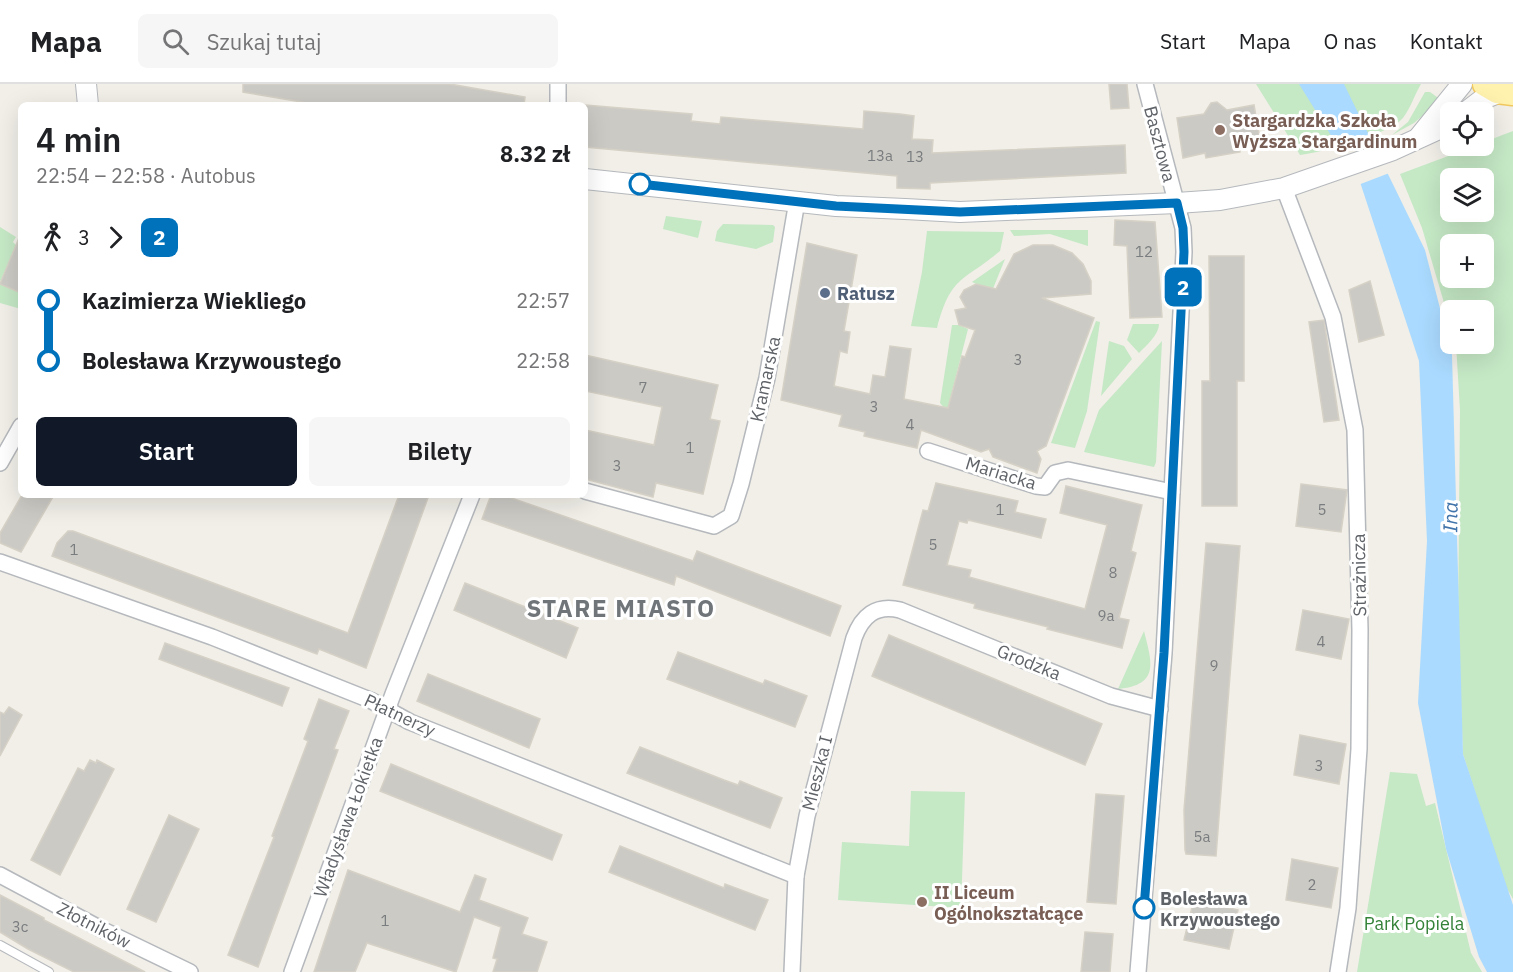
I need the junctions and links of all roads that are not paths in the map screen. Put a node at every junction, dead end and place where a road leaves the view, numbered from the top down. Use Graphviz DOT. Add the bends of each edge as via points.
graph roads {
  1 [pos="86,84"];
  2 [pos="558,84"];
  3 [pos="1145,84"];
  4 [pos="1462,84"];
  5 [pos="1500,90"];
  6 [pos="88,102"];
  7 [pos="558,102"];
  8 [pos="1479,102"];
  9 [pos="1440,128"];
  10 [pos="1419,137"];
  11 [pos="588,178"];
  12 [pos="1284,188"];
  13 [pos="798,201"];
  14 [pos="1177,203"];
  15 [pos="18,431"];
  16 [pos="928,451"];
  17 [pos="0,463"];
  18 [pos="588,492"];
  19 [pos="1172,492"];
  20 [pos="471,498"];
  21 [pos="0,562"];
  22 [pos="900,610"];
  23 [pos="1160,709"];
  24 [pos="387,711"];
  25 [pos="0,875"];
  26 [pos="796,876"];
  27 [pos="0,945"];
  28 [pos="49,972"];
  29 [pos="190,972"];
  30 [pos="292,972"];
  31 [pos="792,972"];
  32 [pos="1138,972"];
  33 [pos="1338,972"];
  1 -- 6 [label="street"];
  2 -- 7 [label="street"];
  3 -- 14 [label="street, Basztowa"];
  4 -- 10 [label="street"];
  5 -- 8 [label="street"];
  9 -- 10 [label="street"];
  10 -- 12 [label="street"];
  11 -- 13 [label="street"];
  12 -- 14 [label="street" via="1221,200"];
  12 -- 33 [label="street, Strażnicza" via="1334,317 1355,430 1359,749 1348,908"];
  13 -- 14 [label="street" via="960,212"];
  13 -- 18 [label="street, Kramarska" via="767,378 735,509 725,521 714,526"];
  14 -- 19 [label="street" via="1184,252"];
  15 -- 17 [label="street"];
  16 -- 19 [label="street, Mariacka" via="1036,486 1045,487 1055,473 1068,470"];
  19 -- 23 [label="street"];
  20 -- 24 [label="street, Władysława Łokietka"];
  21 -- 24 [label="street, Płatnerzy" via="212,638 370,700"];
  22 -- 23 [label="street, Grodzka" via="1111,696"];
  22 -- 26 [label="street, Mieszka I" via="890,608 868,614 860,622 821,753"];
  23 -- 32 [label="street"];
  24 -- 26 [label="street, Płatnerzy"];
  24 -- 30 [label="street, Władysława Łokietka"];
  25 -- 29 [label="street, Złotników"];
  26 -- 31 [label="street, Mieszka I"];
  27 -- 28 [label="lane"];
}
